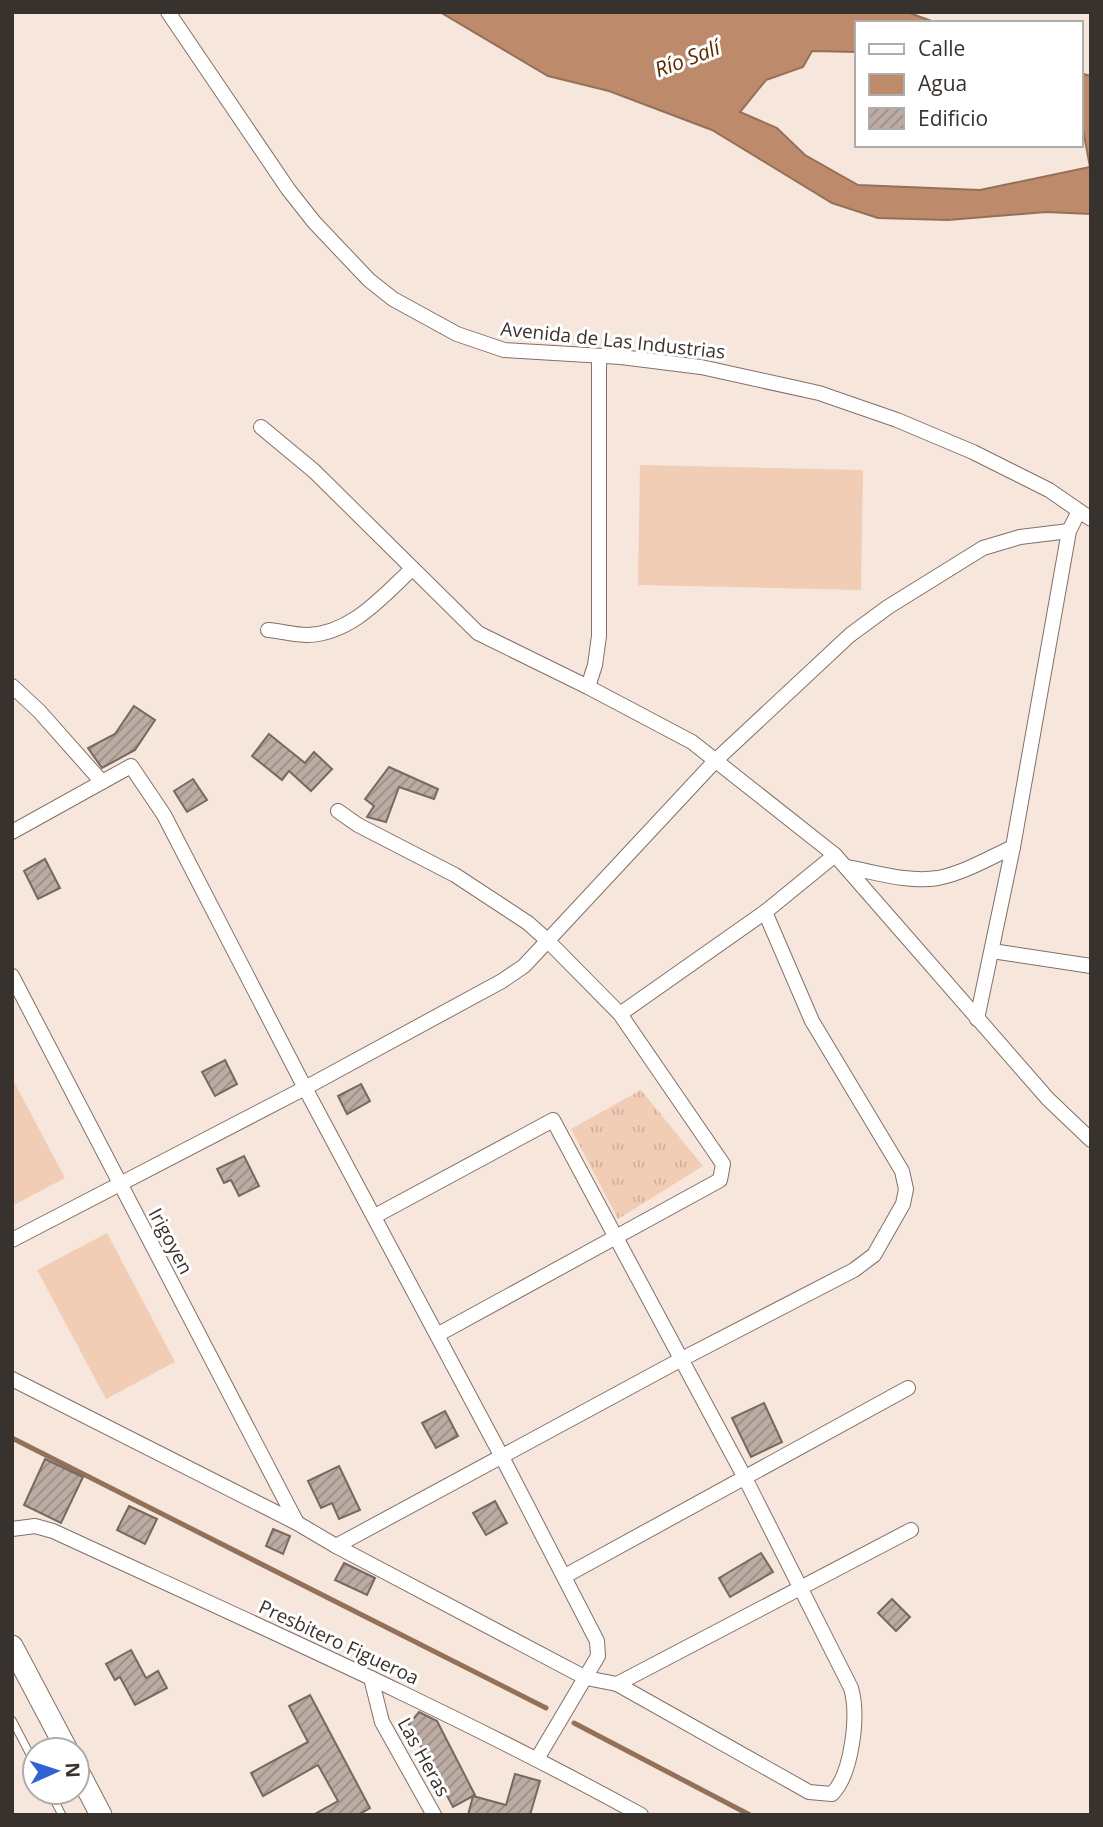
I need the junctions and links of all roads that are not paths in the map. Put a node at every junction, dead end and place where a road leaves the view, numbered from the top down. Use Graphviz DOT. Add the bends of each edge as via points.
graph roads {
  1 [pos="168,12"];
  2 [pos="599,356"];
  3 [pos="261,427"];
  4 [pos="1085,515"];
  5 [pos="1069,531"];
  6 [pos="412,569"];
  7 [pos="268,630"];
  8 [pos="12,686"];
  9 [pos="588,687"];
  10 [pos="716,760"];
  11 [pos="102,782"];
  12 [pos="338,811"];
  13 [pos="12,832"];
  14 [pos="1013,847"];
  15 [pos="835,855"];
  16 [pos="846,867"];
  17 [pos="765,912"];
  18 [pos="547,940"];
  19 [pos="992,951"];
  20 [pos="1091,966"];
  21 [pos="12,976"];
  22 [pos="620,1014"];
  23 [pos="977,1019"];
  24 [pos="305,1088"];
  25 [pos="1091,1140"];
  26 [pos="120,1185"];
  27 [pos="375,1216"];
  28 [pos="615,1237"];
  29 [pos="12,1240"];
  30 [pos="437,1335"];
  31 [pos="680,1360"];
  32 [pos="12,1380"];
  33 [pos="908,1388"];
  34 [pos="502,1457"];
  35 [pos="745,1478"];
  36 [pos="297,1523"];
  37 [pos="12,1529"];
  38 [pos="911,1530"];
  39 [pos="336,1546"];
  40 [pos="565,1576"];
  41 [pos="800,1587"];
  42 [pos="12,1646"];
  43 [pos="371,1678"];
  44 [pos="586,1678"];
  45 [pos="617,1684"];
  46 [pos="12,1720"];
  47 [pos="60,1736"];
  48 [pos="21,1737"];
  49 [pos="537,1759"];
  50 [pos="91,1796"];
  51 [pos="639,1814"];
  52 [pos="101,1815"];
  53 [pos="433,1815"];
  1 -- 2 [label="street, Avenida de Las Industrias" via="288,190 369,280 393,299 457,334 504,350"];
  2 -- 4 [label="street, Avenida de Las Industrias" via="701,367 819,393 973,452 1049,490"];
  2 -- 9 [label="street" via="599,636"];
  3 -- 6 [label="street" via="314,471"];
  4 -- 5 [label="street"];
  5 -- 10 [label="street" via="1020,537 983,548 910,593 850,635"];
  5 -- 14 [label="street"];
  6 -- 7 [label="street" via="359,618 333,630 307,635"];
  6 -- 9 [label="street" via="478,633"];
  8 -- 11 [label="street"];
  9 -- 10 [label="street" via="692,742"];
  10 -- 15 [label="street"];
  10 -- 18 [label="street"];
  11 -- 13 [label="street"];
  11 -- 24 [label="street" via="131,766 164,815"];
  12 -- 18 [label="street" via="455,875"];
  14 -- 16 [label="street" via="936,878"];
  14 -- 19 [label="street"];
  15 -- 16 [label="street"];
  15 -- 17 [label="street"];
  16 -- 23 [label="street"];
  17 -- 22 [label="street"];
  17 -- 31 [label="street" via="812,1021 902,1171 906,1189 874,1255 854,1270"];
  18 -- 22 [label="street"];
  18 -- 24 [label="street" via="524,966 502,981"];
  19 -- 20 [label="street"];
  19 -- 23 [label="street"];
  21 -- 26 [label="street, Irigoyen"];
  22 -- 28 [label="street" via="723,1164 720,1180"];
  23 -- 25 [label="street"];
  24 -- 26 [label="street"];
  24 -- 27 [label="street"];
  26 -- 29 [label="street"];
  26 -- 36 [label="street, Irigoyen"];
  27 -- 28 [label="street" via="553,1120"];
  27 -- 30 [label="street"];
  28 -- 30 [label="street"];
  28 -- 31 [label="street"];
  30 -- 34 [label="street"];
  31 -- 34 [label="street"];
  31 -- 35 [label="street"];
  32 -- 36 [label="street"];
  33 -- 35 [label="street"];
  34 -- 39 [label="street"];
  34 -- 40 [label="street"];
  35 -- 40 [label="street"];
  35 -- 41 [label="street"];
  36 -- 39 [label="street"];
  37 -- 43 [label="street, Presbitero Figueroa" via="35,1526 52,1531"];
  38 -- 41 [label="street"];
  39 -- 44 [label="street"];
  40 -- 44 [label="street" via="597,1641 598,1656"];
  41 -- 45 [label="street"];
  41 -- 45 [label="street" via="855,1701 846,1768 841,1785 832,1794 809,1792"];
  42 -- 47 [label="main road"];
  43 -- 49 [label="street, Presbitero Figueroa"];
  43 -- 53 [label="street, Las Heras" via="382,1722"];
  44 -- 45 [label="street"];
  44 -- 49 [label="street"];
  46 -- 48 [label="lane"];
  49 -- 51 [label="street, Presbitero Figueroa"];
  50 -- 52 [label="main road"];
}
